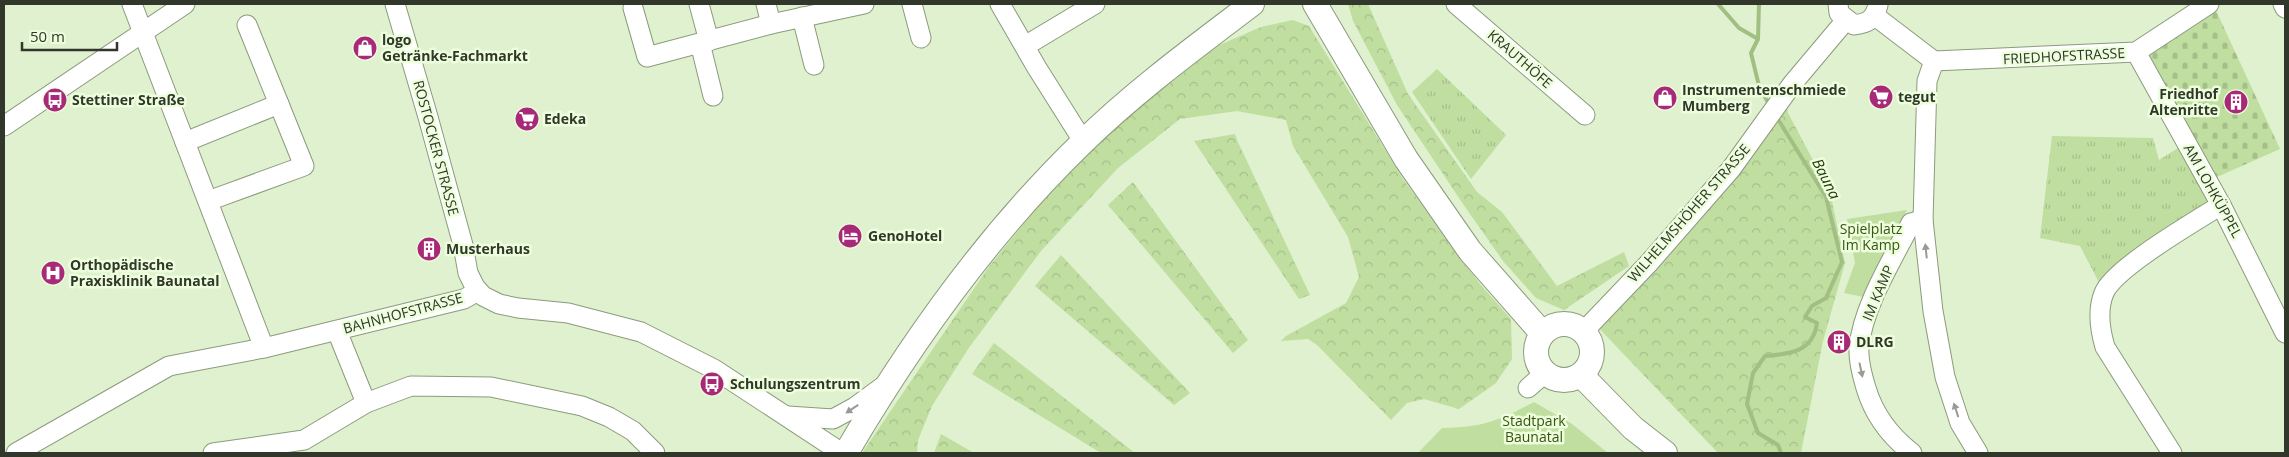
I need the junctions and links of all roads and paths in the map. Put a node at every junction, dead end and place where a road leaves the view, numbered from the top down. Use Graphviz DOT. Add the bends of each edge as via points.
graph roads {
  1 [pos="132,4"];
  2 [pos="185,4"];
  3 [pos="395,4"];
  4 [pos="700,4"];
  5 [pos="766,4"];
  6 [pos="864,4"];
  7 [pos="912,4"];
  8 [pos="1000,4"];
  9 [pos="1095,4"];
  10 [pos="1252,4"];
  11 [pos="1315,4"];
  12 [pos="1456,4"];
  13 [pos="2209,4"];
  14 [pos="2283,4"];
  15 [pos="633,8"];
  16 [pos="2285,8"];
  17 [pos="1876,10"];
  18 [pos="1842,12"];
  19 [pos="802,17"];
  20 [pos="771,24"];
  21 [pos="247,25"];
  22 [pos="143,33"];
  23 [pos="921,38"];
  24 [pos="704,42"];
  25 [pos="1024,46"];
  26 [pos="2136,52"];
  27 [pos="1934,61"];
  28 [pos="814,65"];
  29 [pos="713,96"];
  30 [pos="279,104"];
  31 [pos="1585,115"];
  32 [pos="4,126"];
  33 [pos="1083,141"];
  34 [pos="185,142"];
  35 [pos="208,201"];
  36 [pos="2221,205"];
  37 [pos="1923,220"];
  38 [pos="478,291"];
  39 [pos="2278,299"];
  40 [pos="337,331"];
  41 [pos="1583,332"];
  42 [pos="1542,333"];
  43 [pos="2285,333"];
  44 [pos="264,348"];
  45 [pos="1582,376"];
  46 [pos="891,380"];
  47 [pos="366,403"];
  48 [pos="787,416"];
  49 [pos="306,447"];
  50 [pos="16,453"];
  51 [pos="213,453"];
  52 [pos="655,453"];
  53 [pos="816,453"];
  54 [pos="844,453"];
  55 [pos="1665,453"];
  56 [pos="1912,453"];
  57 [pos="1978,453"];
  58 [pos="2172,453"];
  1 -- 22 [label="street"];
  2 -- 22 [label="street"];
  3 -- 38 [label="street, ROSTOCKER STRASSE" via="463,245 468,273"];
  4 -- 24 [label="street"];
  5 -- 20 [label="street"];
  6 -- 19 [label="street"];
  7 -- 23 [label="street"];
  8 -- 25 [label="street"];
  9 -- 25 [label="street"];
  10 -- 33 [label="main road" via="1144,88"];
  11 -- 42 [label="main road" via="1411,166 1470,251"];
  12 -- 31 [label="street, KRAUTHÖFE"];
  13 -- 26 [label="street, FRIEDHOFSTRASSE"];
  14 -- 16 [label="street"];
  15 -- 24 [label="street" via="647,57"];
  17 -- 18 [label="street, WILHELMSHÖHER STRASSE" via="1868,23 1854,25"];
  17 -- 27 [label="street"];
  18 -- 41 [label="street, WILHELMSHÖHER STRASSE" via="1725,176"];
  19 -- 20 [label="street"];
  19 -- 28 [label="street"];
  20 -- 24 [label="street"];
  21 -- 30 [label="street"];
  22 -- 32 [label="street"];
  22 -- 34 [label="street"];
  24 -- 29 [label="street"];
  25 -- 33 [label="street"];
  26 -- 27 [label="street, FRIEDHOFSTRASSE"];
  26 -- 36 [label="street, AM LOHKÜPPEL"];
  27 -- 37 [label="street" via="1927,81"];
  30 -- 34 [label="street"];
  30 -- 35 [label="street" via="304,166"];
  33 -- 46 [label="main road" via="978,259"];
  34 -- 35 [label="street"];
  35 -- 44 [label="street"];
  36 -- 39 [label="street, AM LOHKÜPPEL"];
  36 -- 58 [label="street" via="2127,268 2104,292 2100,329 2105,347"];
  37 -- 56 [label="street, IM KAMP, one-way" via="1910,223 1864,324 1859,347 1860,367 1880,422 1900,445"];
  57 -- 37 [label="street, one-way" via="1960,423 1945,377 1932,311"];
  38 -- 40 [label="street, BAHNHOFSTRASSE" via="464,299"];
  38 -- 48 [label="street, BAHNHOFSTRASSE" via="499,304 568,313 641,332 714,369"];
  39 -- 43 [label="street, AM LOHKÜPPEL"];
  40 -- 44 [label="street, BAHNHOFSTRASSE"];
  40 -- 47 [label="street"];
  41 -- 42 [label="main road" via="1570,325 1555,326"];
  41 -- 45 [label="main road" via="1590,342 1592,354"];
  42 -- 45 [label="main road" via="1535,346 1537,380 1572,380"];
  44 -- 50 [label="street, BAHNHOFSTRASSE" via="169,366"];
  45 -- 55 [label="main road" via="1633,428"];
  46 -- 48 [label="street, one-way" via="834,419"];
  46 -- 54 [label="main road"];
  47 -- 49 [label="street"];
  47 -- 52 [label="street" via="411,386 491,387 561,401 609,416 633,432"];
  48 -- 53 [label="street"];
  48 -- 54 [label="street, BAHNHOFSTRASSE"];
  49 -- 51 [label="street"];
}
